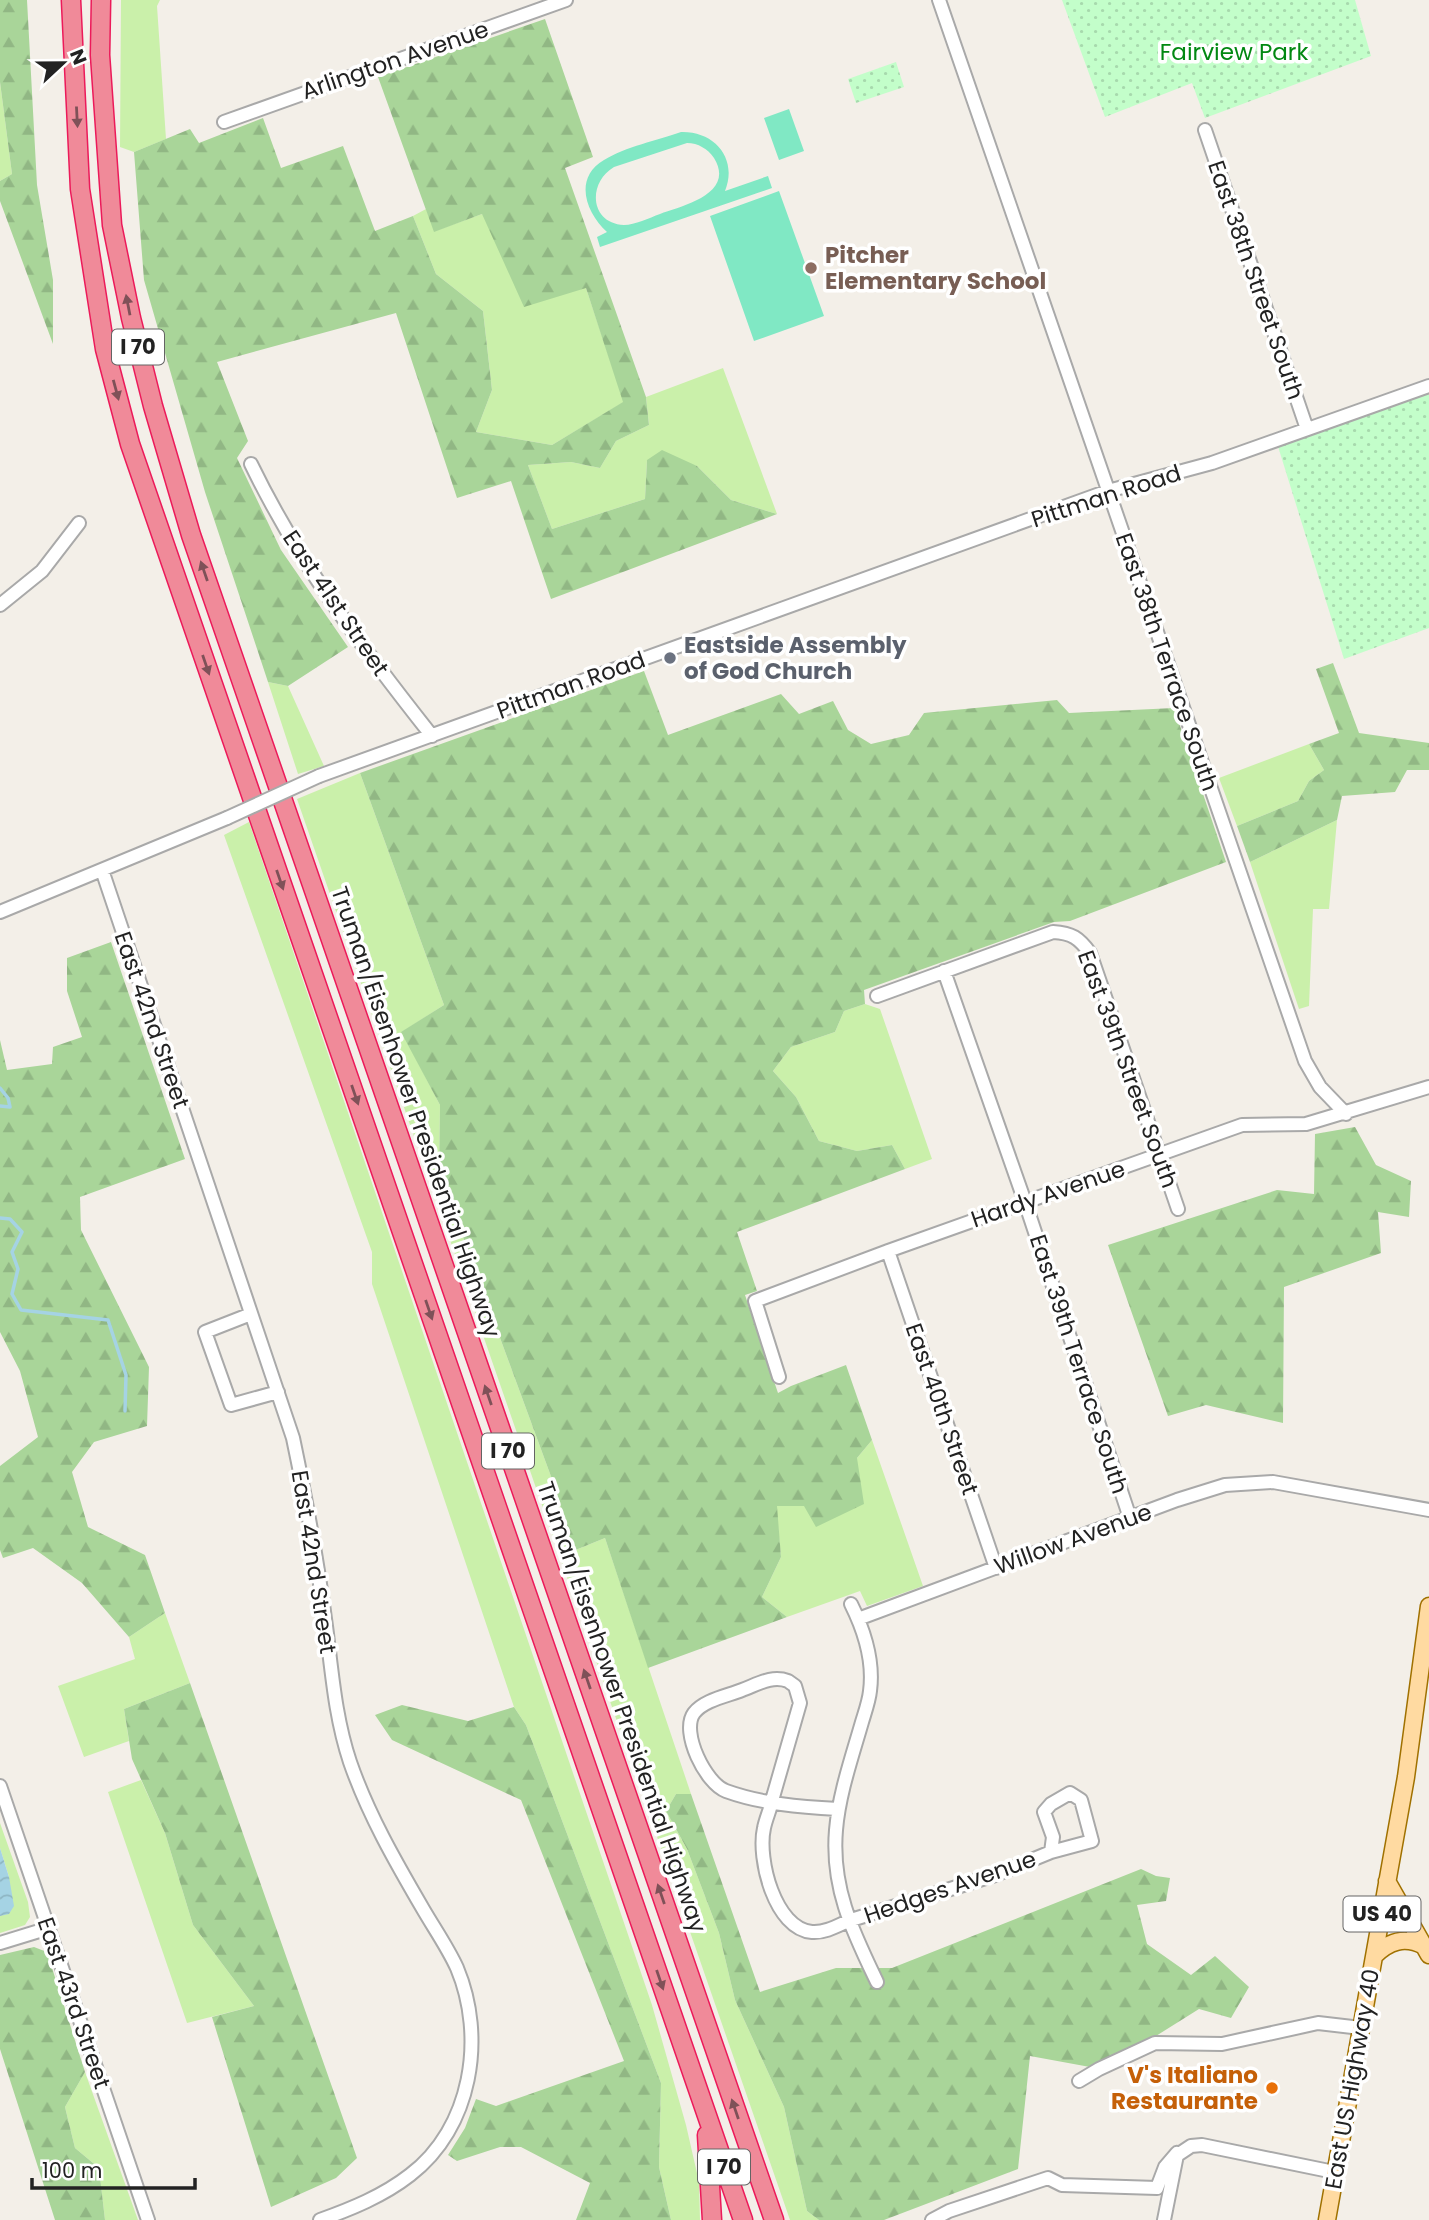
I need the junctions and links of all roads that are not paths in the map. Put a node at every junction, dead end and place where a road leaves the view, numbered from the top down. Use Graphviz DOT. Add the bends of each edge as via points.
graph roads {
  1 [pos="71,0"];
  2 [pos="102,0"];
  3 [pos="566,0"];
  4 [pos="939,0"];
  5 [pos="224,122"];
  6 [pos="1205,130"];
  7 [pos="1429,386"];
  8 [pos="1307,429"];
  9 [pos="251,464"];
  10 [pos="1108,491"];
  11 [pos="79,523"];
  12 [pos="0,605"];
  13 [pos="432,736"];
  14 [pos="102,870"];
  15 [pos="0,912"];
  16 [pos="944,971"];
  17 [pos="877,996"];
  18 [pos="1429,1087"];
  19 [pos="1346,1114"];
  20 [pos="1161,1154"];
  21 [pos="1025,1202"];
  22 [pos="1178,1209"];
  23 [pos="888,1251"];
  24 [pos="251,1314"];
  25 [pos="779,1377"];
  26 [pos="278,1392"];
  27 [pos="1429,1510"];
  28 [pos="1130,1518"];
  29 [pos="996,1568"];
  30 [pos="851,1604"];
  31 [pos="1428,1614"];
  32 [pos="858,1619"];
  33 [pos="0,1786"];
  34 [pos="772,1802"];
  35 [pos="838,1809"];
  36 [pos="1051,1852"];
  37 [pos="1387,1881"];
  38 [pos="848,1921"];
  39 [pos="49,1928"];
  40 [pos="0,1943"];
  41 [pos="1427,1951"];
  42 [pos="1374,1956"];
  43 [pos="877,1982"];
  44 [pos="1361,2028"];
  45 [pos="1079,2081"];
  46 [pos="706,2114"];
  47 [pos="1177,2153"];
  48 [pos="1334,2172"];
  49 [pos="148,2220"];
  50 [pos="320,2220"];
  51 [pos="712,2220"];
  52 [pos="743,2220"];
  53 [pos="774,2220"];
  54 [pos="932,2220"];
  55 [pos="1164,2220"];
  56 [pos="1327,2220"];
  1 -- 46 [label="highway, I 70, one-way" via="80,189 104,349 130,444"];
  53 -- 2 [label="highway, Truman/Eisenhower Presidential Highway / I 70, one-way" via="191,535 153,407 112,225 100,55"];
  3 -- 5 [label="street, Arlington Avenue"];
  4 -- 10 [label="street, East 38th Terrace South"];
  6 -- 8 [label="street, East 38th Street South"];
  7 -- 8 [label="street, Pittman Road"];
  8 -- 10 [label="street, Pittman Road" via="1212,463"];
  9 -- 13 [label="street, East 41st Street" via="301,558"];
  10 -- 13 [label="street, Pittman Road"];
  10 -- 19 [label="street, East 38th Terrace South" via="1304,1060 1320,1087"];
  11 -- 12 [label="street" via="42,571"];
  13 -- 14 [label="street, Pittman Road, bridge" via="319,776"];
  14 -- 15 [label="street, Pittman Road"];
  14 -- 24 [label="street, East 42nd Street"];
  16 -- 17 [label="street"];
  16 -- 20 [label="street, East 39th Street South" via="1053,932 1079,939 1090,953"];
  16 -- 21 [label="street, East 39th Terrace South"];
  18 -- 19 [label="street, Hardy Avenue"];
  19 -- 20 [label="street, Hardy Avenue" via="1306,1124 1242,1125"];
  20 -- 21 [label="street, Hardy Avenue"];
  20 -- 22 [label="street, East 39th Street South"];
  21 -- 23 [label="street, Hardy Avenue"];
  21 -- 28 [label="street, East 39th Terrace South"];
  23 -- 25 [label="street, Hardy Avenue" via="755,1301"];
  23 -- 29 [label="street, East 40th Street"];
  24 -- 26 [label="street, East 42nd Street"];
  24 -- 26 [label="street" via="205,1332 231,1405"];
  26 -- 50 [label="street, East 42nd Street" via="310,1514 334,1702 349,1759 383,1840 457,1967 472,2034 470,2071 457,2113 435,2151 410,2175 358,2206"];
  27 -- 28 [label="street, Willow Avenue" via="1273,1482 1225,1485"];
  28 -- 29 [label="street, Willow Avenue"];
  29 -- 32 [label="street, Willow Avenue"];
  30 -- 32 [label="street"];
  31 -- 37 [label="main road, East US Highway 40 / US 40"];
  32 -- 35 [label="street" via="870,1655 871,1691"];
  33 -- 39 [label="street, East 43rd Street"];
  34 -- 34 [label="street" via="724,1791 711,1782 691,1733 692,1717 703,1705 771,1678 795,1686 800,1703"];
  34 -- 35 [label="street"];
  34 -- 38 [label="street" via="762,1847 769,1884 784,1916 812,1932"];
  35 -- 38 [label="street" via="836,1866"];
  36 -- 36 [label="street, Hedges Avenue" via="1053,1837 1044,1812 1070,1793 1081,1800 1092,1841"];
  36 -- 38 [label="street, Hedges Avenue" via="995,1875"];
  37 -- 41 [label="main road"];
  37 -- 42 [label="main road, East US Highway 40 / US 40"];
  38 -- 43 [label="street"];
  39 -- 40 [label="street"];
  39 -- 49 [label="street, East 43rd Street"];
  41 -- 42 [label="main road" via="1405,1940"];
  42 -- 44 [label="main road, East US Highway 40 / US 40"];
  44 -- 45 [label="street" via="1318,2023 1222,2044 1156,2043"];
  44 -- 48 [label="main road, East US Highway 40 / US 40"];
  46 -- 51 [label="highway"];
  46 -- 52 [label="highway, I 70"];
  47 -- 48 [label="street" via="1202,2145"];
  47 -- 54 [label="street" via="1165,2166 1157,2188 1062,2185 1048,2178"];
  47 -- 55 [label="street"];
  48 -- 56 [label="main road, East US Highway 40 / US 40"];
}
